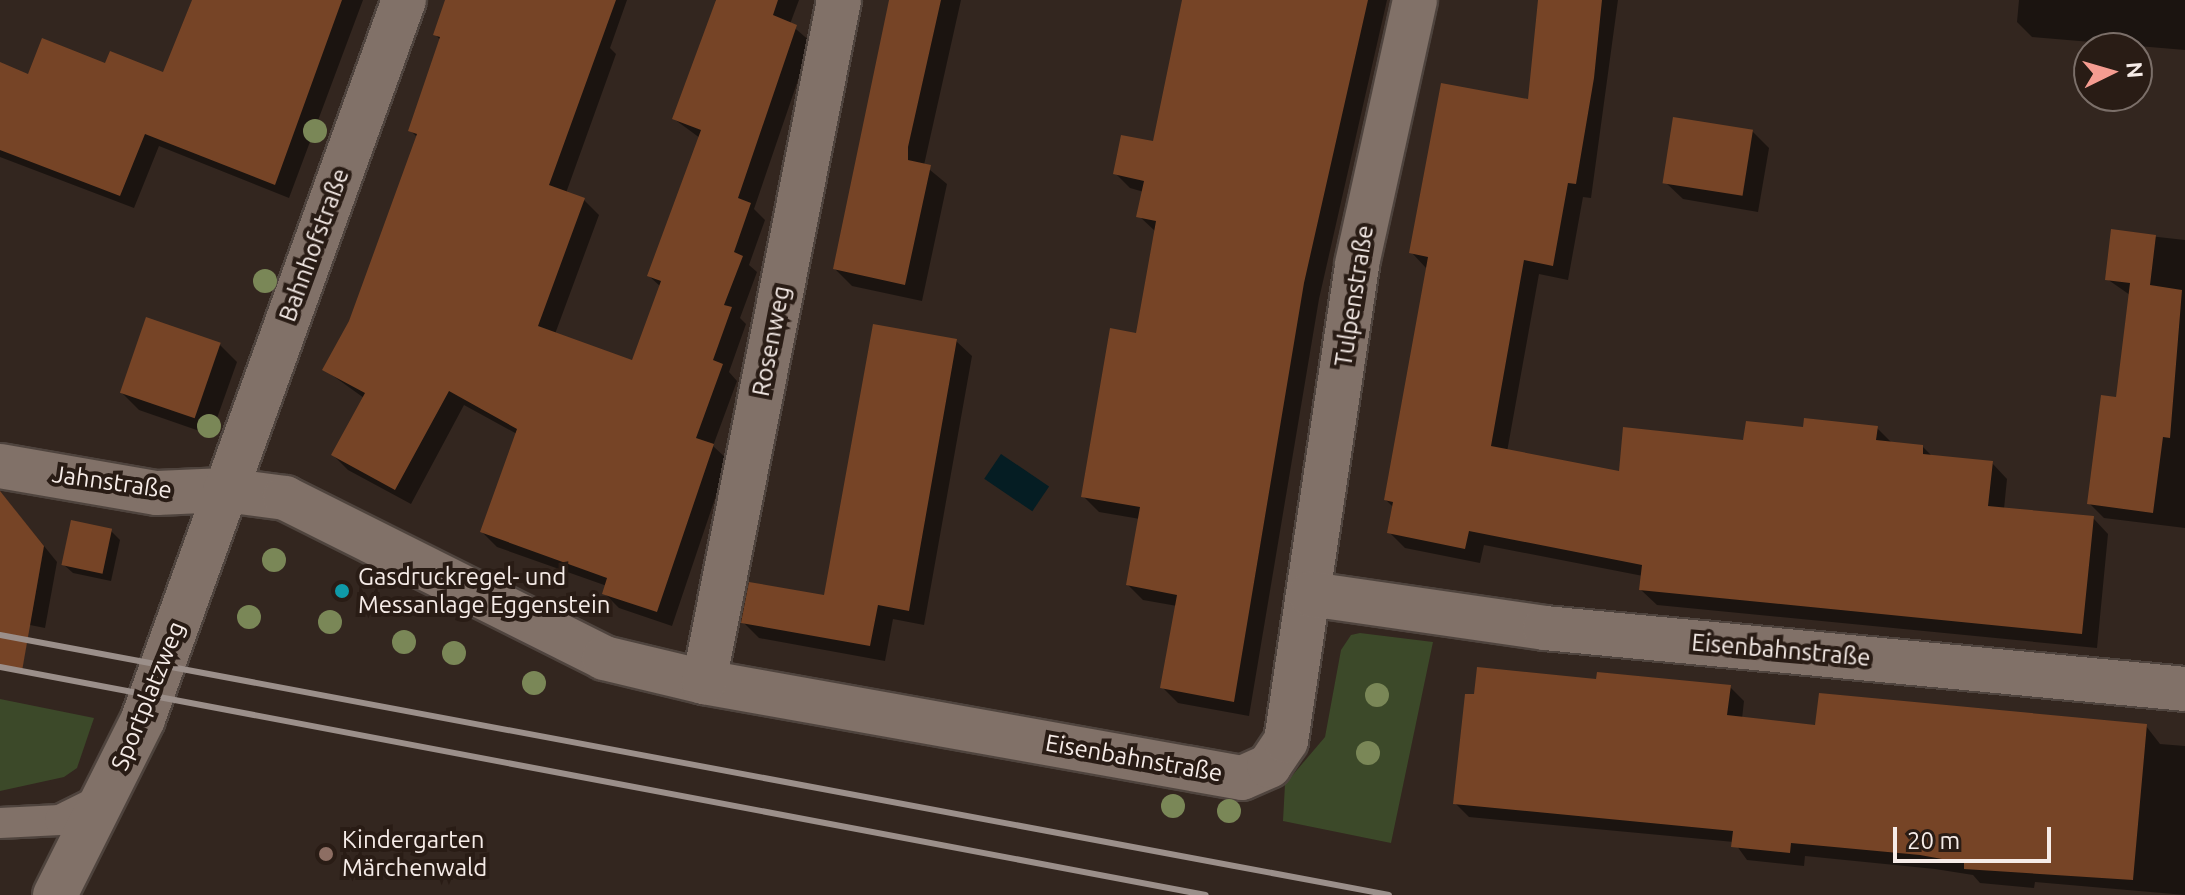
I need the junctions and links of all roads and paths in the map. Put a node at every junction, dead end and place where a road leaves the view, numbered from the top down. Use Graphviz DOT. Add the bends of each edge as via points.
graph roads {
  1 [pos="404,0"];
  2 [pos="839,0"];
  3 [pos="1415,0"];
  4 [pos="0,466"];
  5 [pos="225,490"];
  6 [pos="1310,594"];
  7 [pos="704,682"];
  8 [pos="2185,689"];
  9 [pos="104,798"];
  10 [pos="0,823"];
  11 [pos="55,895"];
  1 -- 5 [label="street, Bahnhofstraße"];
  2 -- 7 [label="street, Rosenweg"];
  3 -- 6 [label="street, Tulpenstraße" via="1357,264"];
  4 -- 5 [label="street, Jahnstraße" via="157,493"];
  5 -- 7 [label="street, Eisenbahnstraße" via="285,498 604,658"];
  5 -- 9 [label="street, Sportplatzweg" via="143,719"];
  6 -- 7 [label="street, Eisenbahnstraße" via="1286,741 1269,766 1242,778"];
  6 -- 8 [label="street, Eisenbahnstraße" via="1545,628"];
  9 -- 10 [label="lane" via="60,820"];
  9 -- 11 [label="street, Sportplatzweg"];
}
